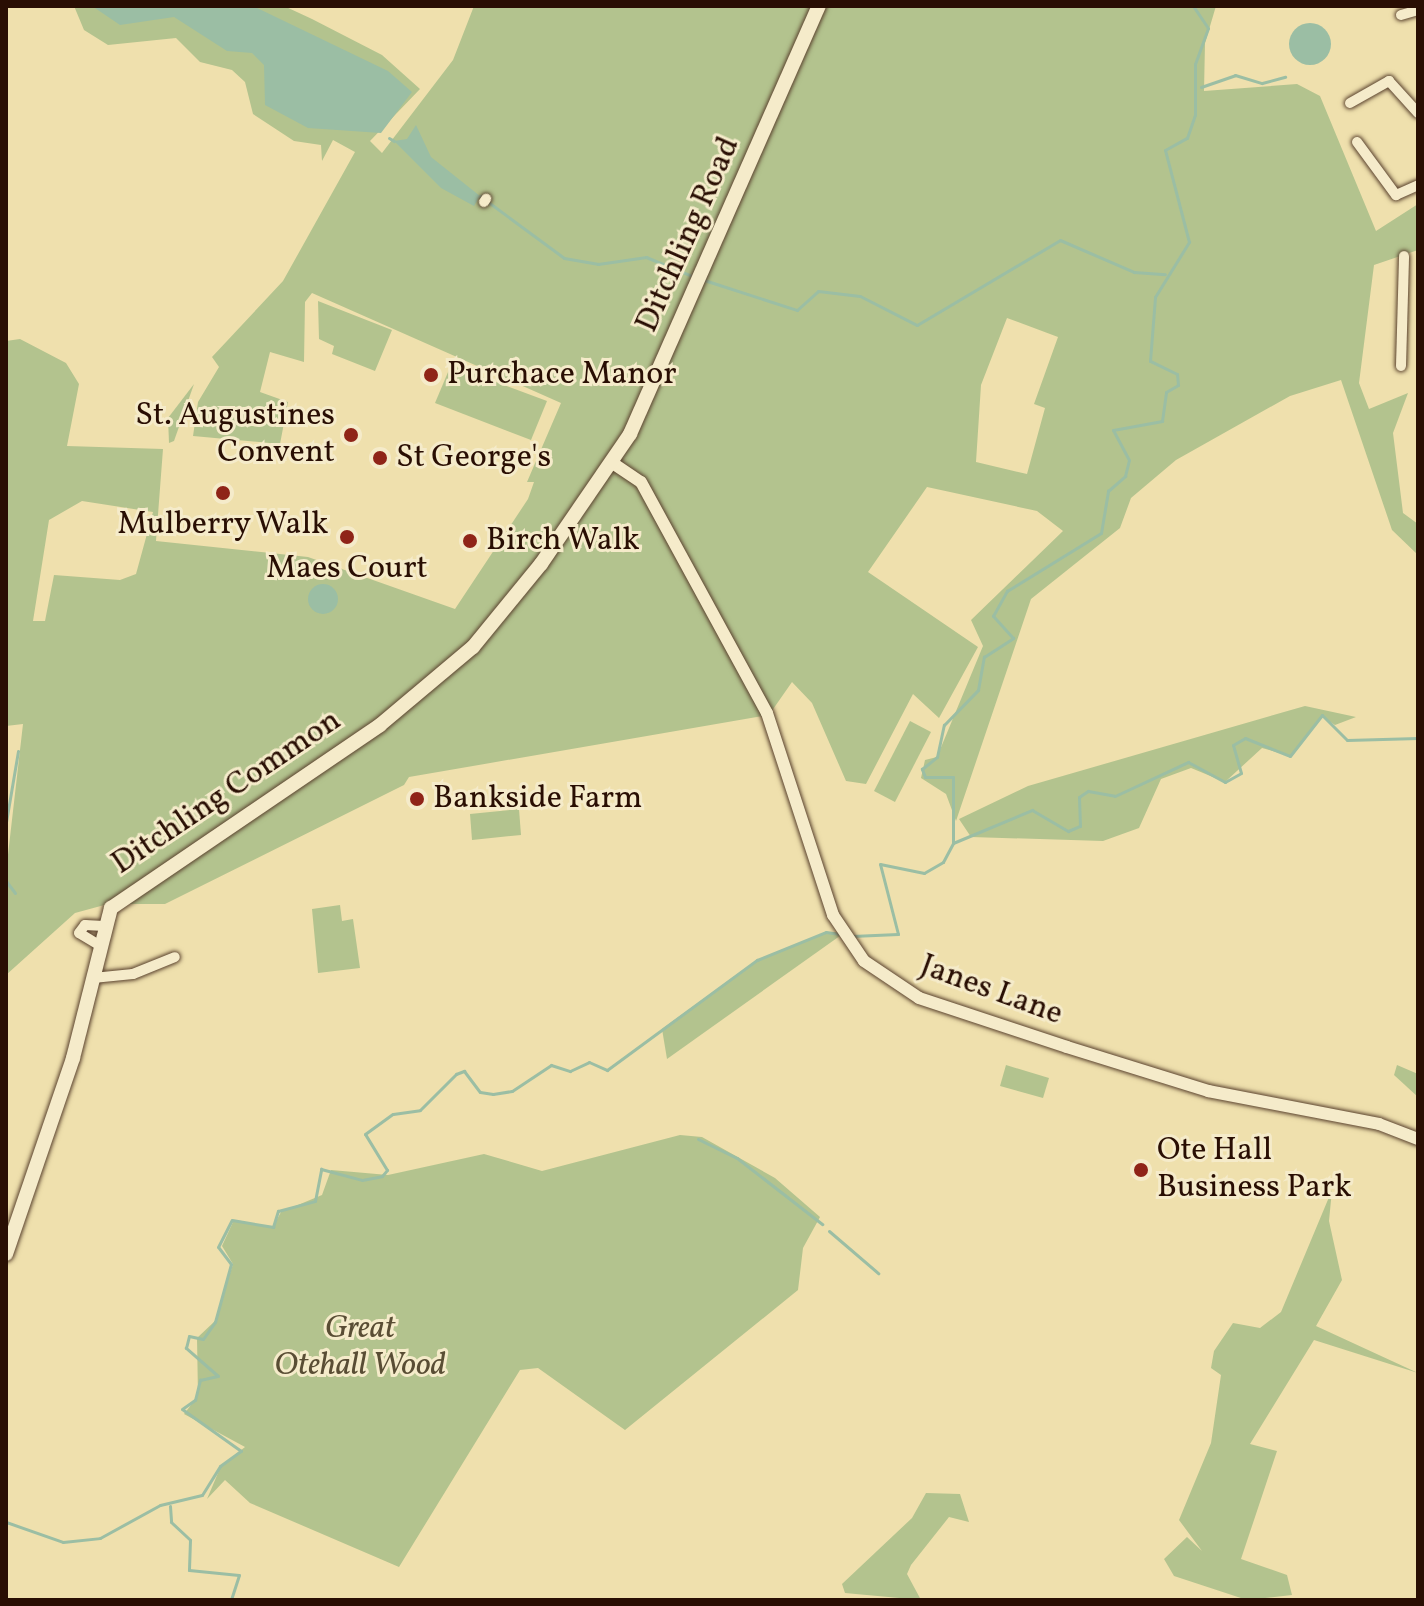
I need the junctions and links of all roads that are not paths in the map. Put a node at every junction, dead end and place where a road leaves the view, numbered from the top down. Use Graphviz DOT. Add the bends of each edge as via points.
graph roads {
  1 [pos="819,6"];
  2 [pos="1418,10"];
  3 [pos="1401,15"];
  4 [pos="1350,103"];
  5 [pos="1418,113"];
  6 [pos="1357,142"];
  7 [pos="1418,185"];
  8 [pos="1404,256"];
  9 [pos="1405,318"];
  10 [pos="1418,318"];
  11 [pos="1401,366"];
  12 [pos="614,464"];
  13 [pos="449,668"];
  14 [pos="104,926"];
  15 [pos="99,945"];
  16 [pos="175,957"];
  17 [pos="93,978"];
  18 [pos="1418,1139"];
  19 [pos="6,1254"];
  1 -- 12 [label="main road, Ditchling Road"];
  2 -- 3 [label="street"];
  4 -- 5 [label="street" via="1389,81"];
  6 -- 7 [label="street" via="1396,195"];
  8 -- 9 [label="street"];
  9 -- 10 [label="street"];
  9 -- 11 [label="street"];
  12 -- 13 [label="main road, Ditchling Road" via="541,564"];
  12 -- 18 [label="street, Janes Lane" via="641,482 784,745 849,945 919,998 1208,1091 1379,1124"];
  13 -- 14 [label="main road, Ditchling Common" via="380,725 131,889 113,903"];
  14 -- 15 [label="main road, Ditchling Common"];
  14 -- 15 [label="street" via="85,925 79,933"];
  15 -- 17 [label="main road, Ditchling Common"];
  16 -- 17 [label="street" via="166,969"];
  17 -- 19 [label="main road, Ditchling Common"];
}
